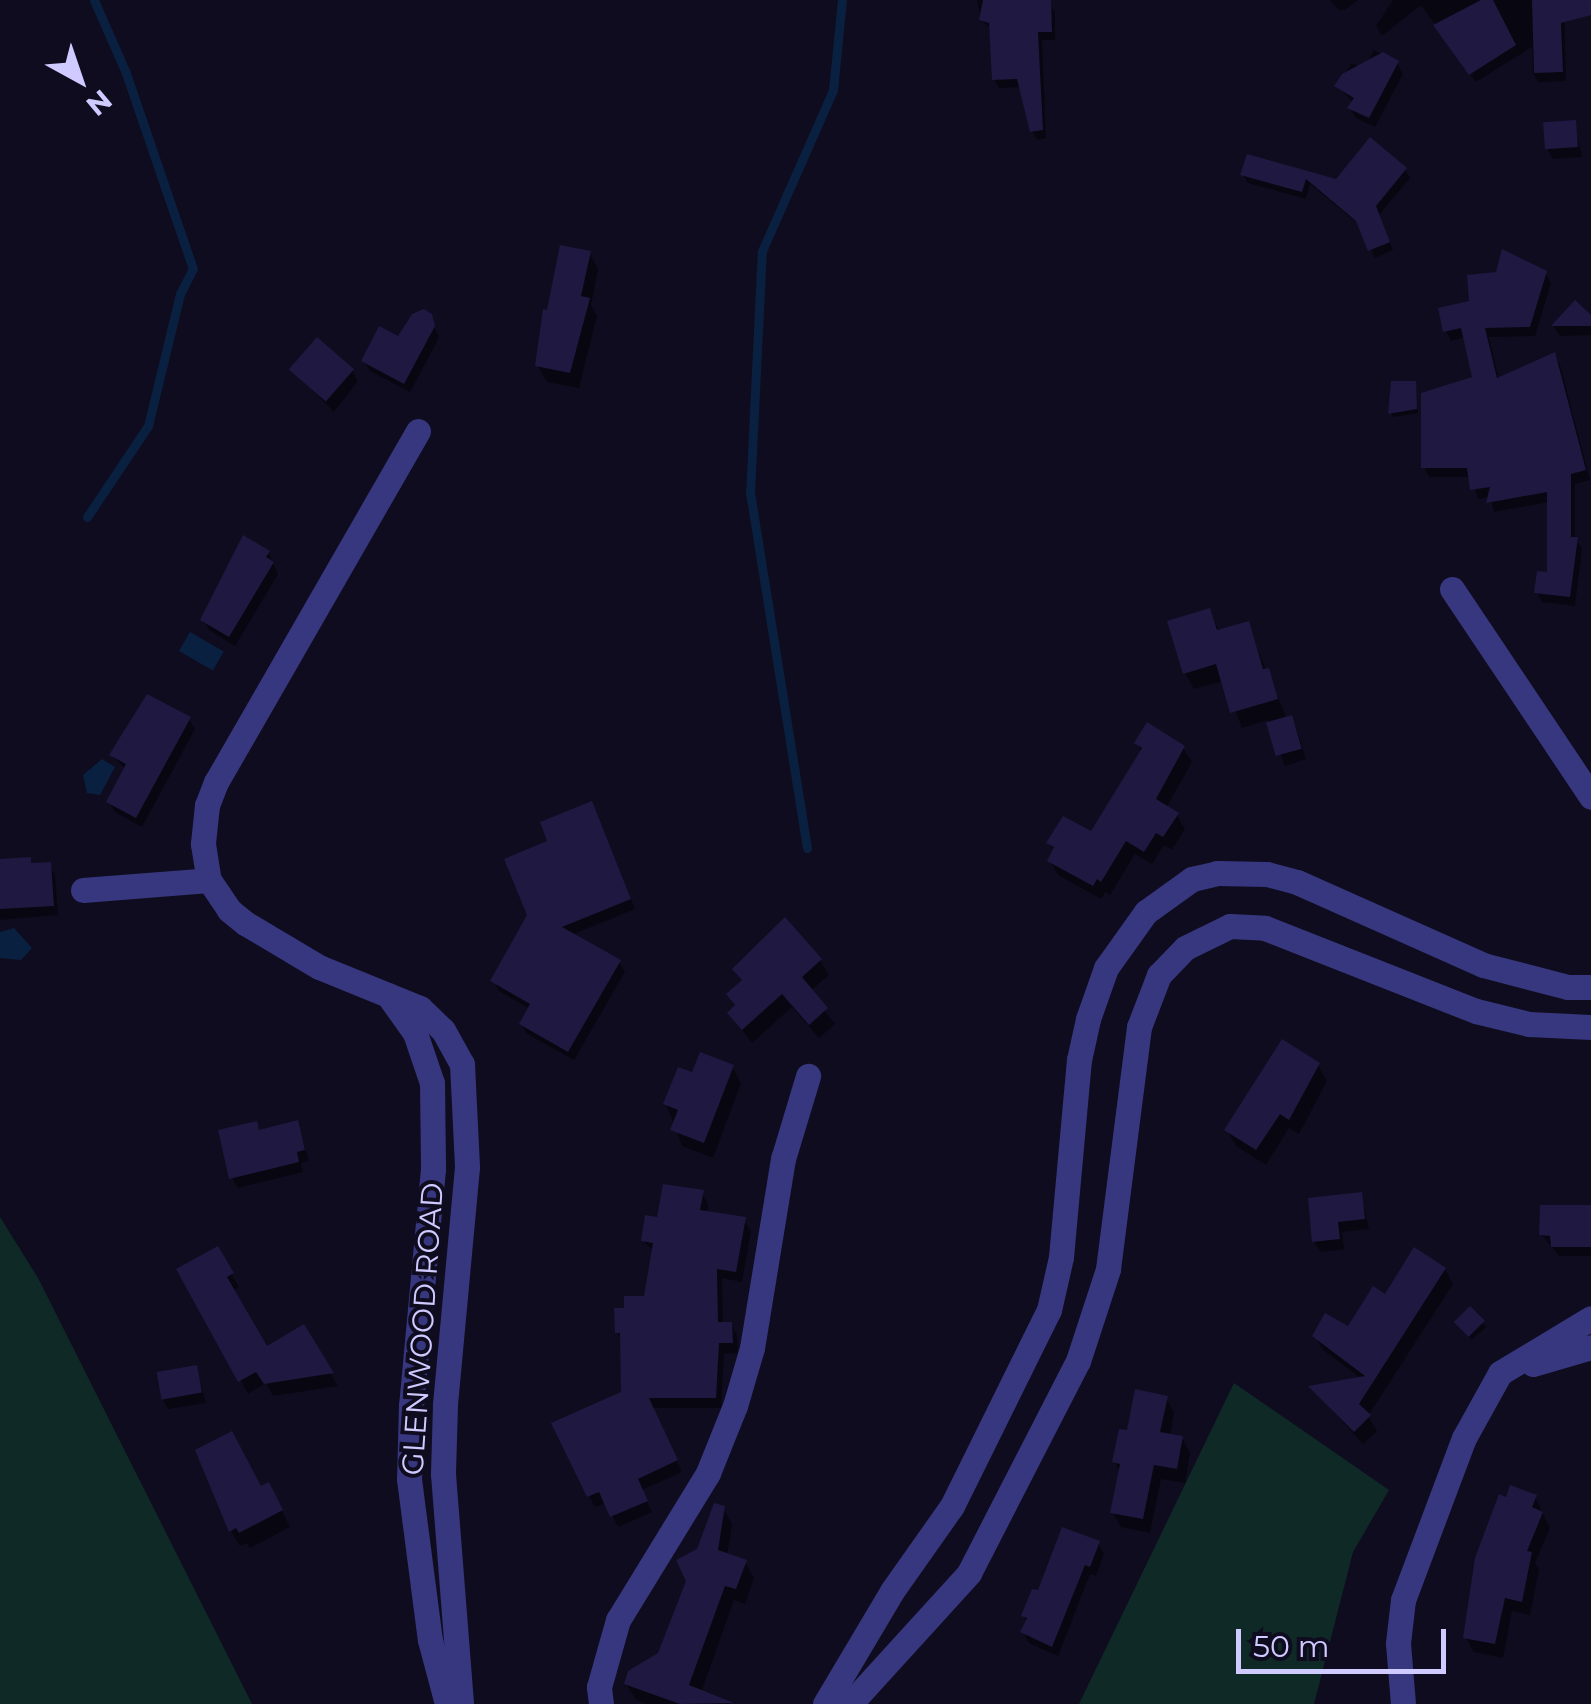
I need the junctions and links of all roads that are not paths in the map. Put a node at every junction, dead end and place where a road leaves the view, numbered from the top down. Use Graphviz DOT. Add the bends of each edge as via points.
graph roads {
  1 [pos="418,431"];
  2 [pos="1452,589"];
  3 [pos="1591,796"];
  4 [pos="209,880"];
  5 [pos="83,890"];
  6 [pos="1591,987"];
  7 [pos="388,995"];
  8 [pos="1591,1026"];
  9 [pos="808,1076"];
  10 [pos="1591,1318"];
  11 [pos="1591,1347"];
  12 [pos="1482,1404"];
  13 [pos="447,1704"];
  14 [pos="461,1704"];
  15 [pos="601,1704"];
  16 [pos="825,1704"];
  17 [pos="850,1704"];
  18 [pos="1403,1704"];
  1 -- 4 [label="street" via="216,782 204,823"];
  2 -- 3 [label="street"];
  4 -- 5 [label="street"];
  4 -- 7 [label="street, GLENWOOD ROAD" via="229,910 263,937"];
  6 -- 16 [label="street" via="1483,964 1268,874 1192,879 1146,912 1106,968 1088,1018 1049,1310 952,1506 892,1590"];
  7 -- 13 [label="street, GLENWOOD ROAD" via="415,1033 432,1083 433,1169 409,1478 430,1640"];
  7 -- 14 [label="street, GLENWOOD ROAD" via="420,1008 443,1030 466,1084 467,1168 443,1474"];
  8 -- 17 [label="street" via="1529,1024 1476,1011 1265,928 1230,926 1185,948 1159,975 1139,1027 1108,1269 1078,1361 969,1573"];
  9 -- 15 [label="street" via="783,1159 752,1348 735,1406 708,1473 618,1620 599,1686"];
  10 -- 12 [label="street" via="1509,1366"];
  11 -- 12 [label="street" via="1538,1362"];
  12 -- 18 [label="street" via="1440,1492 1403,1600"];
}
